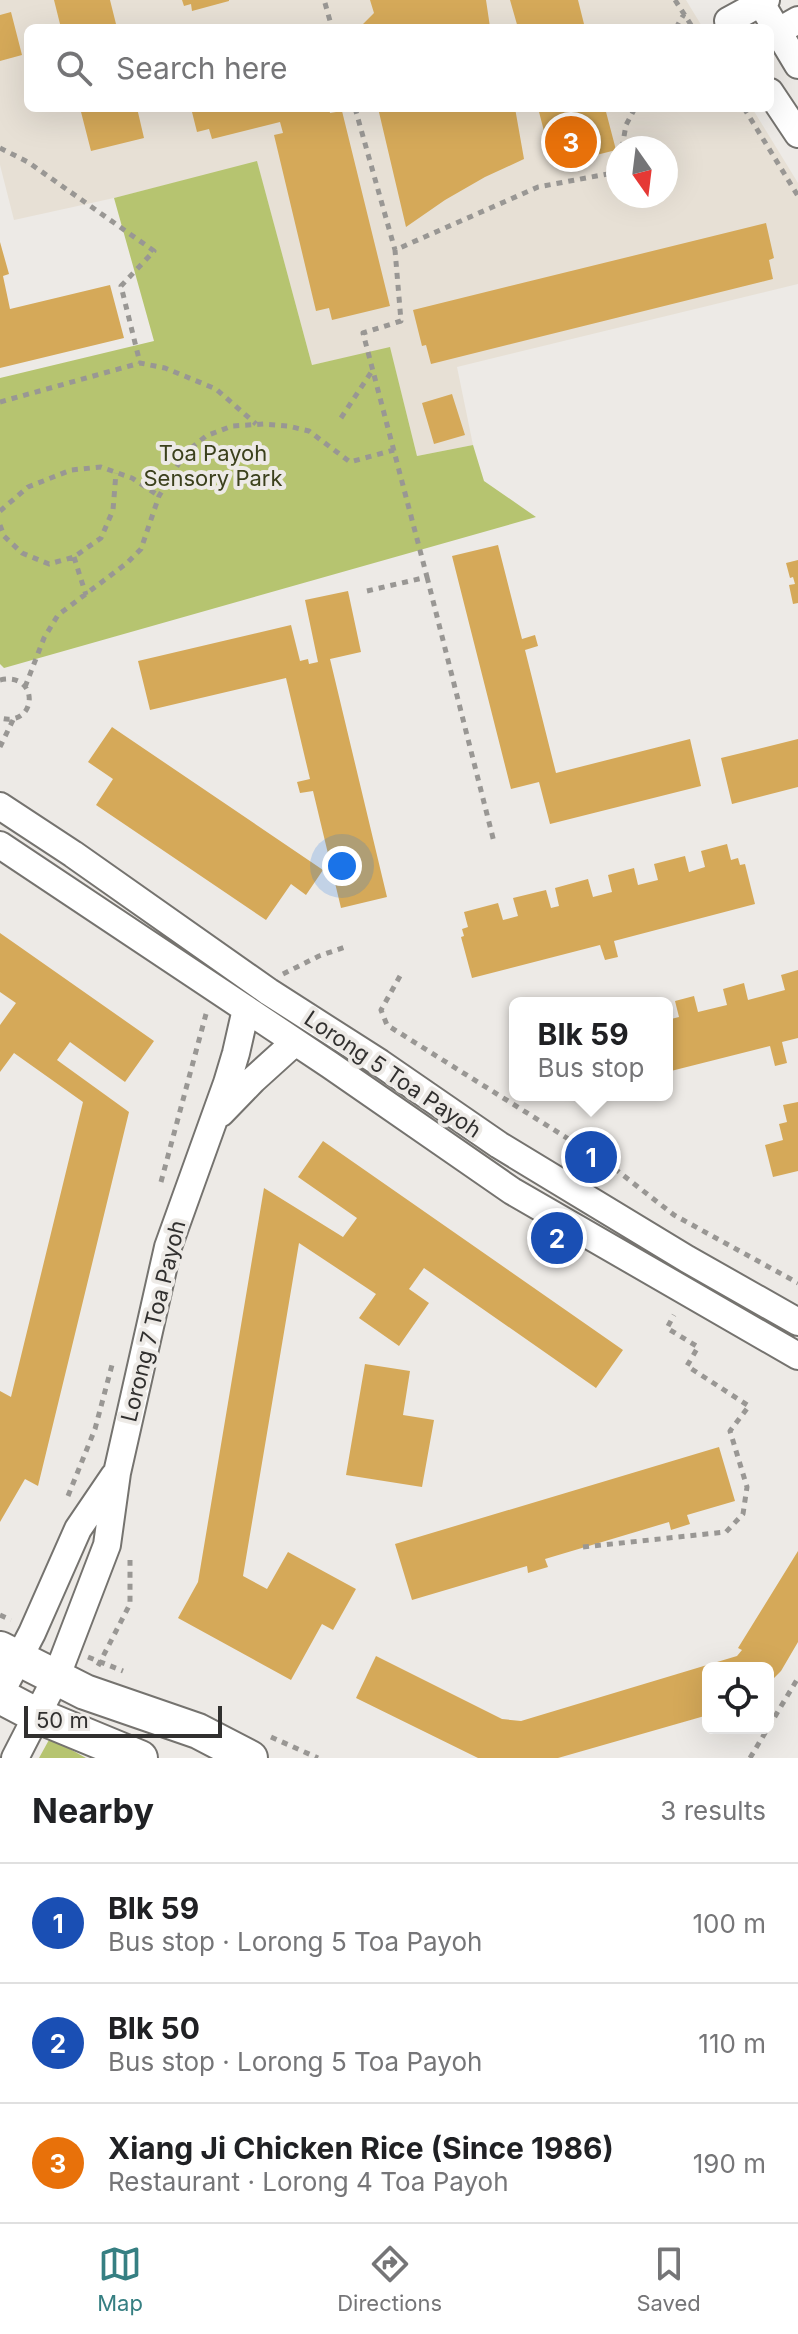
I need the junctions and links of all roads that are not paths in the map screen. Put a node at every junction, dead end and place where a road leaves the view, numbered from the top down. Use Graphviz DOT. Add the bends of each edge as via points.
graph roads {
  1 [pos="762,1"];
  2 [pos="726,16"];
  3 [pos="782,29"];
  4 [pos="798,65"];
  5 [pos="774,98"];
  6 [pos="798,134"];
  7 [pos="0,806"];
  8 [pos="0,845"];
  9 [pos="246,1009"];
  10 [pos="295,1042"];
  11 [pos="212,1126"];
  12 [pos="798,1322"];
  13 [pos="798,1356"];
  14 [pos="117,1473"];
  15 [pos="9,1642"];
  16 [pos="56,1678"];
  17 [pos="0,1695"];
  18 [pos="36,1715"];
  19 [pos="196,1744"];
  20 [pos="15,1758"];
  21 [pos="140,1758"];
  22 [pos="250,1758"];
  1 -- 2 [label="street"];
  1 -- 3 [label="street"];
  3 -- 4 [label="street"];
  5 -- 6 [label="street"];
  7 -- 12 [label="street, Lorong 5 Toa Payoh" via="499,1145"];
  8 -- 9 [label="street, Lorong 5 Toa Payoh"];
  9 -- 10 [label="street, Lorong 5 Toa Payoh"];
  9 -- 11 [label="street, Lorong 7 Toa Payoh"];
  10 -- 11 [label="street, Lorong 7 Toa Payoh"];
  10 -- 13 [label="street, Lorong 5 Toa Payoh" via="512,1191"];
  11 -- 14 [label="street, Lorong 7 Toa Payoh" via="168,1247"];
  14 -- 15 [label="street, Lorong 7 Toa Payoh"];
  14 -- 16 [label="street, Lorong 7 Toa Payoh" via="107,1545"];
  15 -- 16 [label="main road"];
  15 -- 17 [label="street, Lorong 7 Toa Payoh"];
  16 -- 18 [label="street, Lorong 7 Toa Payoh"];
  16 -- 19 [label="main road"];
  17 -- 18 [label="main road"];
  18 -- 20 [label="street, Lorong 7 Toa Payoh"];
  18 -- 21 [label="main road"];
  19 -- 22 [label="main road"];
}
